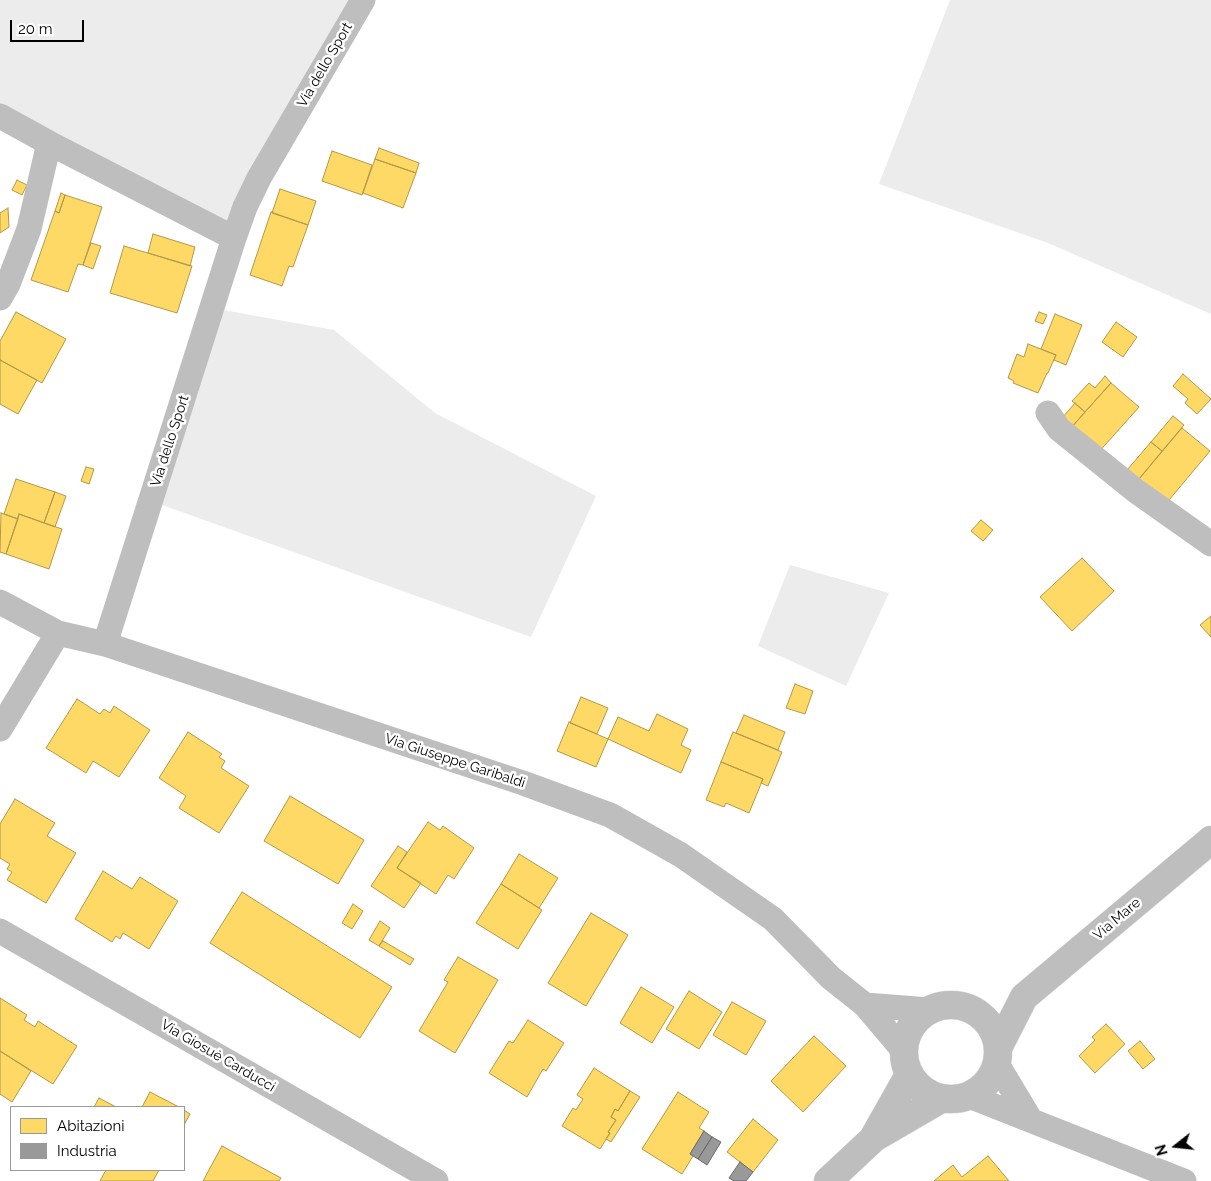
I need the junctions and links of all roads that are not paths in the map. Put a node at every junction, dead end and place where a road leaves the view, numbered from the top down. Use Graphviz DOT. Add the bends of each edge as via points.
graph roads {
  1 [pos="363,0"];
  2 [pos="0,116"];
  3 [pos="49,143"];
  4 [pos="234,238"];
  5 [pos="0,298"];
  6 [pos="1048,413"];
  7 [pos="1211,544"];
  8 [pos="0,602"];
  9 [pos="58,634"];
  10 [pos="105,644"];
  11 [pos="0,729"];
  12 [pos="1211,840"];
  13 [pos="0,931"];
  14 [pos="1024,997"];
  15 [pos="865,1005"];
  16 [pos="972,1009"];
  17 [pos="929,1010"];
  18 [pos="998,1056"];
  19 [pos="906,1062"];
  20 [pos="970,1096"];
  21 [pos="941,1099"];
  22 [pos="1030,1119"];
  23 [pos="874,1138"];
  24 [pos="436,1181"];
  25 [pos="828,1181"];
  26 [pos="1184,1181"];
  1 -- 4 [label="street, Via dello Sport" via="259,178"];
  2 -- 3 [label="street"];
  3 -- 4 [label="street"];
  3 -- 5 [label="street" via="29,229"];
  4 -- 10 [label="street, Via dello Sport"];
  6 -- 7 [label="street" via="1059,429"];
  8 -- 9 [label="street, Via Giuseppe Garibaldi"];
  9 -- 10 [label="street, Via Giuseppe Garibaldi"];
  9 -- 11 [label="street"];
  10 -- 15 [label="street, Via Giuseppe Garibaldi" via="610,815 681,855 773,919 831,978"];
  12 -- 14 [label="main road, Via Mare"];
  13 -- 24 [label="street, Via Giosuè Carducci"];
  14 -- 16 [label="main road, Via Mare"];
  14 -- 18 [label="main road, Via Mare"];
  15 -- 17 [label="street"];
  15 -- 19 [label="street, Via Giuseppe Garibaldi"];
  16 -- 17 [label="main road, Via Mare" via="944,1005"];
  16 -- 18 [label="main road" via="994,1032"];
  17 -- 19 [label="main road" via="911,1026 906,1038"];
  18 -- 20 [label="main road, Via Mare" via="991,1077"];
  18 -- 22 [label="street"];
  19 -- 21 [label="main road" via="918,1086"];
  19 -- 23 [label="main road"];
  20 -- 21 [label="main road"];
  20 -- 22 [label="street"];
  21 -- 23 [label="main road"];
  22 -- 26 [label="street"];
  23 -- 25 [label="main road"];
}
